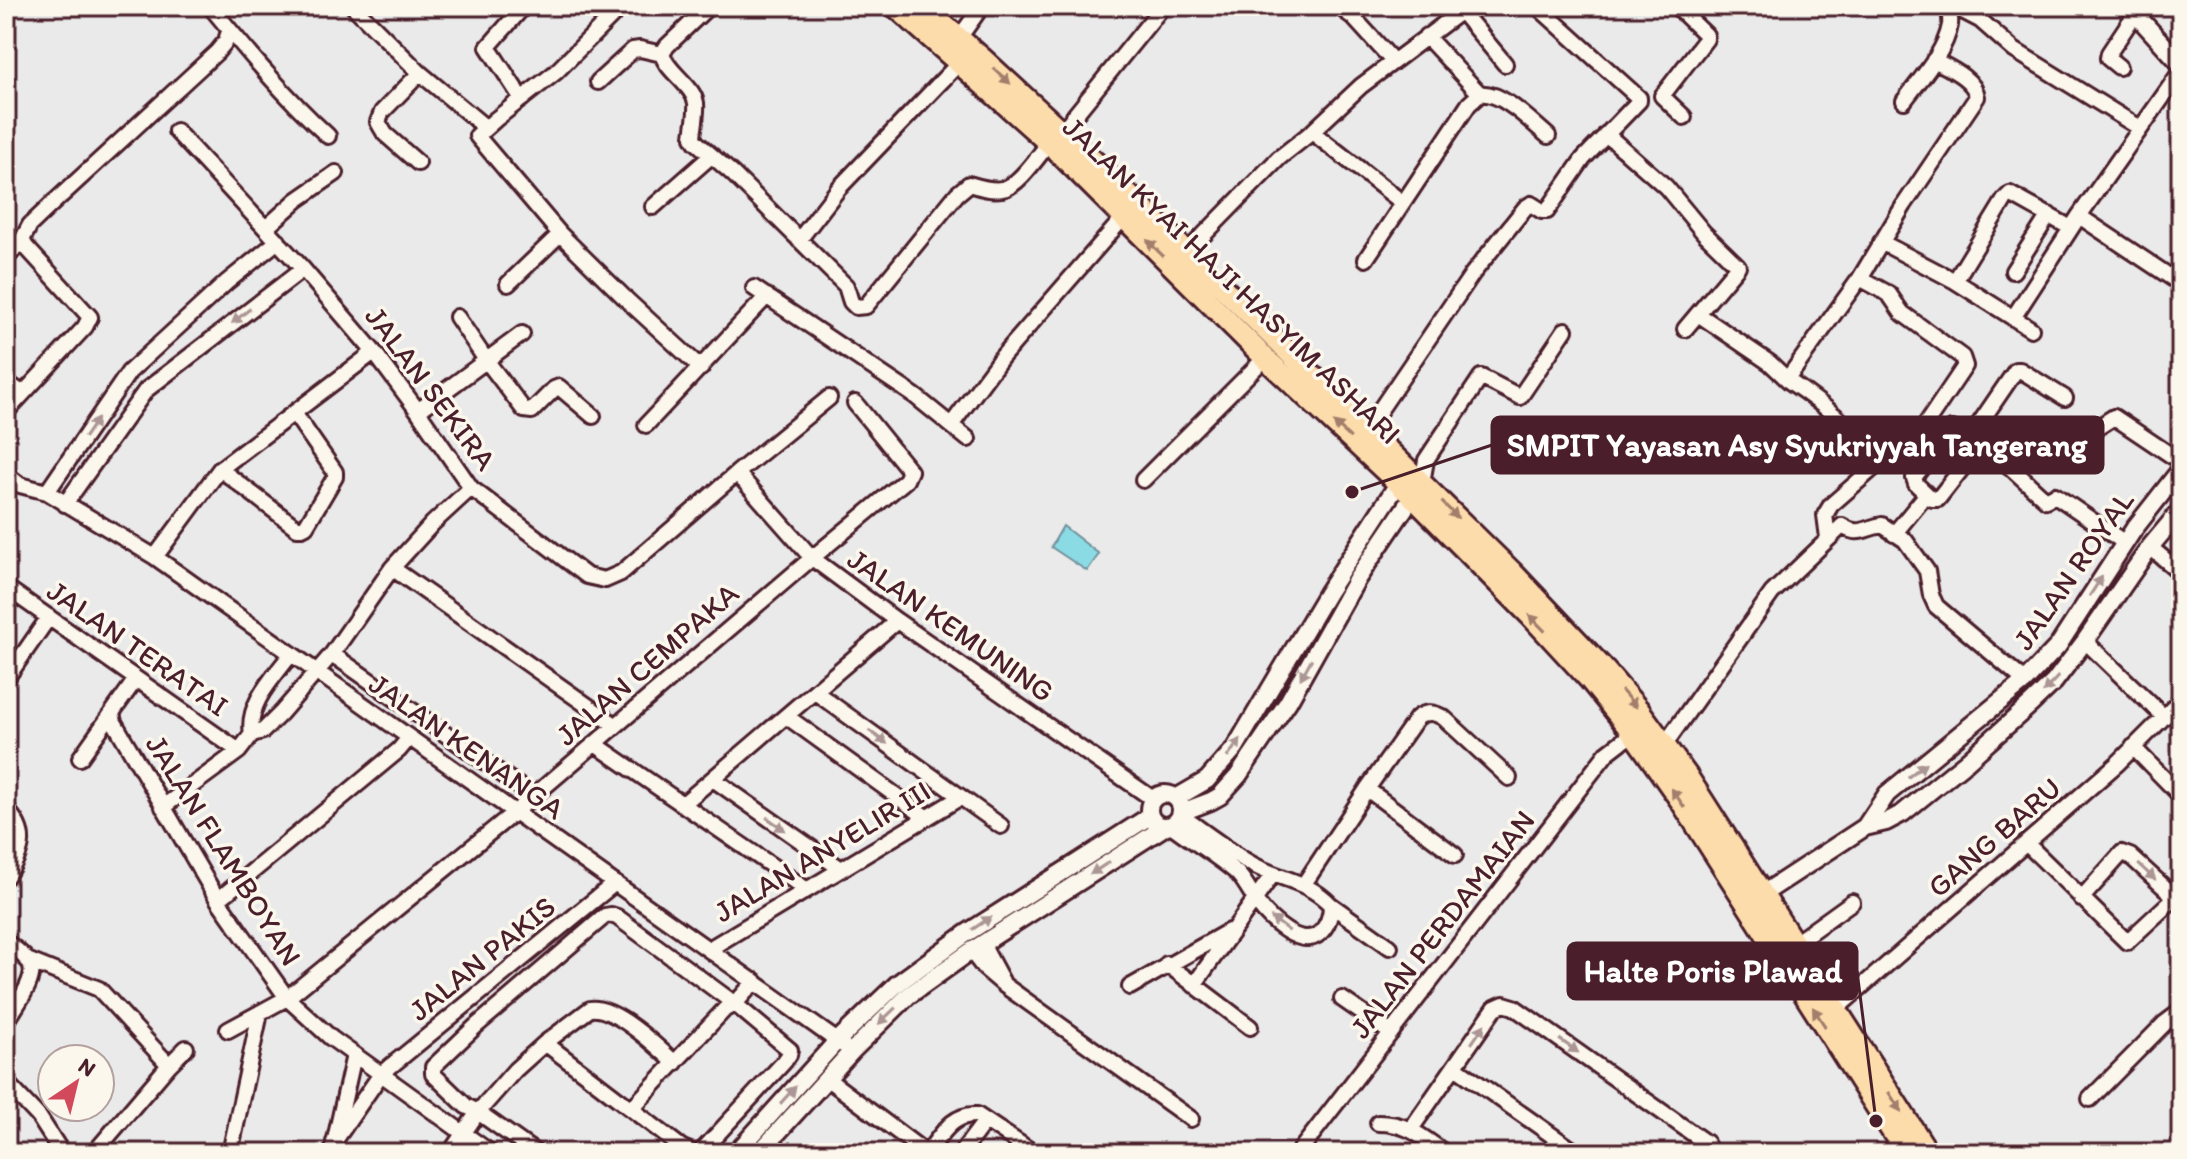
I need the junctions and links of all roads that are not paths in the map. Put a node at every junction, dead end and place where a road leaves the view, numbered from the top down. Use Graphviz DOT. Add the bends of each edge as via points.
graph roads {
  1 [pos="210,6"];
  2 [pos="353,6"];
  3 [pos="524,6"];
  4 [pos="622,6"];
  5 [pos="709,6"];
  6 [pos="895,6"];
  7 [pos="922,6"];
  8 [pos="982,6"];
  9 [pos="1163,6"];
  10 [pos="1338,6"];
  11 [pos="1537,6"];
  12 [pos="1676,6"];
  13 [pos="1951,6"];
  14 [pos="1464,8"];
  15 [pos="2132,10"];
  16 [pos="229,31"];
  17 [pos="1426,36"];
  18 [pos="955,51"];
  19 [pos="662,54"];
  20 [pos="1934,60"];
  21 [pos="1393,61"];
  22 [pos="1505,64"];
  23 [pos="2181,64"];
  24 [pos="2119,67"];
  25 [pos="2181,71"];
  26 [pos="420,73"];
  27 [pos="598,82"];
  28 [pos="1480,94"];
  29 [pos="522,99"];
  30 [pos="1904,101"];
  31 [pos="1684,117"];
  32 [pos="486,128"];
  33 [pos="2140,128"];
  34 [pos="176,131"];
  35 [pos="1312,132"];
  36 [pos="1606,134"];
  37 [pos="328,136"];
  38 [pos="1548,136"];
  39 [pos="1055,137"];
  40 [pos="711,156"];
  41 [pos="418,163"];
  42 [pos="336,173"];
  43 [pos="1403,203"];
  44 [pos="653,207"];
  45 [pos="2049,215"];
  46 [pos="1124,217"];
  47 [pos="2075,222"];
  48 [pos="266,228"];
  49 [pos="560,234"];
  50 [pos="22,240"];
  51 [pos="799,240"];
  52 [pos="278,241"];
  53 [pos="1881,242"];
  54 [pos="6,252"];
  55 [pos="1186,253"];
  56 [pos="1366,259"];
  57 [pos="303,269"];
  58 [pos="2013,271"];
  59 [pos="1860,278"];
  60 [pos="1955,281"];
  61 [pos="508,284"];
  62 [pos="2181,284"];
  63 [pos="1698,314"];
  64 [pos="457,317"];
  65 [pos="2013,318"];
  66 [pos="1685,329"];
  67 [pos="2031,329"];
  68 [pos="1565,330"];
  69 [pos="522,334"];
  70 [pos="374,352"];
  71 [pos="1265,358"];
  72 [pos="486,360"];
  73 [pos="701,368"];
  74 [pos="129,372"];
  75 [pos="1788,380"];
  76 [pos="6,382"];
  77 [pos="146,390"];
  78 [pos="22,393"];
  79 [pos="829,398"];
  80 [pos="2065,398"];
  81 [pos="855,403"];
  82 [pos="418,411"];
  83 [pos="6,412"];
  84 [pos="294,413"];
  85 [pos="593,416"];
  86 [pos="952,424"];
  87 [pos="646,425"];
  88 [pos="1367,429"];
  89 [pos="2092,431"];
  90 [pos="968,439"];
  91 [pos="1976,440"];
  92 [pos="2181,462"];
  93 [pos="1878,464"];
  94 [pos="220,469"];
  95 [pos="2181,469"];
  96 [pos="737,473"];
  97 [pos="6,474"];
  98 [pos="1413,479"];
  99 [pos="1143,480"];
  100 [pos="471,488"];
  101 [pos="47,492"];
  102 [pos="1926,495"];
  103 [pos="65,504"];
  104 [pos="2181,510"];
  105 [pos="1894,534"];
  106 [pos="1828,538"];
  107 [pos="2125,543"];
  108 [pos="2150,547"];
  109 [pos="155,557"];
  110 [pos="812,558"];
  111 [pos="392,568"];
  112 [pos="2181,573"];
  113 [pos="7,588"];
  114 [pos="1327,593"];
  115 [pos="1344,601"];
  116 [pos="49,617"];
  117 [pos="897,621"];
  118 [pos="2085,641"];
  119 [pos="291,654"];
  120 [pos="332,654"];
  121 [pos="318,672"];
  122 [pos="6,679"];
  123 [pos="136,679"];
  124 [pos="2025,681"];
  125 [pos="815,692"];
  126 [pos="2181,700"];
  127 [pos="112,714"];
  128 [pos="786,716"];
  129 [pos="2163,716"];
  130 [pos="615,725"];
  131 [pos="1633,733"];
  132 [pos="252,734"];
  133 [pos="409,738"];
  134 [pos="595,744"];
  135 [pos="1665,744"];
  136 [pos="2133,747"];
  137 [pos="239,751"];
  138 [pos="80,758"];
  139 [pos="1509,778"];
  140 [pos="713,779"];
  141 [pos="1367,789"];
  142 [pos="533,796"];
  143 [pos="2181,796"];
  144 [pos="961,797"];
  145 [pos="683,804"];
  146 [pos="163,807"];
  147 [pos="1151,808"];
  148 [pos="6,809"];
  149 [pos="515,812"];
  150 [pos="1175,816"];
  151 [pos="927,818"];
  152 [pos="1001,826"];
  153 [pos="1865,827"];
  154 [pos="2027,844"];
  155 [pos="1455,855"];
  156 [pos="841,869"];
  157 [pos="1273,874"];
  158 [pos="6,877"];
  159 [pos="615,883"];
  160 [pos="1304,884"];
  161 [pos="807,890"];
  162 [pos="2178,894"];
  163 [pos="1256,899"];
  164 [pos="1756,899"];
  165 [pos="2081,899"];
  166 [pos="218,900"];
  167 [pos="1852,902"];
  168 [pos="1331,905"];
  169 [pos="1233,929"];
  170 [pos="6,942"];
  171 [pos="1795,943"];
  172 [pos="977,947"];
  173 [pos="1390,947"];
  174 [pos="709,949"];
  175 [pos="27,960"];
  176 [pos="1167,964"];
  177 [pos="751,979"];
  178 [pos="1194,985"];
  179 [pos="1130,987"];
  180 [pos="287,998"];
  181 [pos="1342,999"];
  182 [pos="729,1004"];
  183 [pos="462,1008"];
  184 [pos="1836,1009"];
  185 [pos="2181,1011"];
  186 [pos="260,1013"];
  187 [pos="6,1023"];
  188 [pos="476,1026"];
  189 [pos="1250,1027"];
  190 [pos="228,1030"];
  191 [pos="1391,1033"];
  192 [pos="837,1041"];
  193 [pos="545,1043"];
  194 [pos="180,1047"];
  195 [pos="852,1051"];
  196 [pos="354,1055"];
  197 [pos="675,1063"];
  198 [pos="169,1065"];
  199 [pos="1455,1067"];
  200 [pos="381,1074"];
  201 [pos="826,1078"];
  202 [pos="6,1082"];
  203 [pos="2090,1099"];
  204 [pos="632,1108"];
  205 [pos="478,1112"];
  206 [pos="1191,1119"];
  207 [pos="985,1121"];
  208 [pos="1378,1123"];
  209 [pos="1411,1129"];
  210 [pos="464,1134"];
  211 [pos="1905,1147"];
  212 [pos="333,1148"];
  213 [pos="687,1151"];
  214 [pos="62,1153"];
  215 [pos="94,1153"];
  216 [pos="230,1153"];
  217 [pos="450,1153"];
  218 [pos="491,1153"];
  219 [pos="536,1153"];
  220 [pos="700,1153"];
  221 [pos="736,1153"];
  222 [pos="759,1153"];
  223 [pos="927,1153"];
  224 [pos="961,1153"];
  225 [pos="1034,1153"];
  226 [pos="1298,1153"];
  227 [pos="1445,1153"];
  228 [pos="1577,1153"];
  229 [pos="1711,1153"];
  230 [pos="1928,1153"];
  1 -- 16 [label="street"];
  2 -- 26 [label="street"];
  3 -- 29 [label="street" via="488,47"];
  4 -- 29 [label="street"];
  5 -- 19 [label="street"];
  6 -- 18 [label="main road, JALAN KYAI HAJI HASYIM ASHARI"];
  7 -- 18 [label="main road, JALAN KYAI HAJI HASYIM ASHARI"];
  8 -- 18 [label="street"];
  9 -- 39 [label="street"];
  10 -- 21 [label="street"];
  11 -- 36 [label="street" via="1639,98"];
  12 -- 31 [label="street" via="1706,35 1662,96"];
  13 -- 20 [label="street" via="1950,25"];
  13 -- 33 [label="street"];
  14 -- 17 [label="street"];
  14 -- 22 [label="street"];
  15 -- 23 [label="street"];
  15 -- 24 [label="street" via="2108,56"];
  16 -- 37 [label="street"];
  16 -- 50 [label="street" via="217,52 30,225"];
  17 -- 21 [label="street"];
  17 -- 28 [label="street"];
  18 -- 39 [label="main road, JALAN KYAI HAJI HASYIM ASHARI"];
  18 -- 51 [label="street"];
  19 -- 27 [label="street" via="633,50"];
  19 -- 40 [label="street" via="693,95 693,137"];
  20 -- 30 [label="street"];
  20 -- 53 [label="street" via="1974,86 1977,97"];
  21 -- 35 [label="street"];
  25 -- 33 [label="street"];
  26 -- 32 [label="street"];
  26 -- 41 [label="street" via="378,122"];
  28 -- 38 [label="street" via="1503,99"];
  28 -- 43 [label="street"];
  29 -- 32 [label="street"];
  32 -- 49 [label="street" via="478,138"];
  33 -- 47 [label="street"];
  34 -- 48 [label="street, JALAN SEKIRA"];
  35 -- 43 [label="street"];
  35 -- 55 [label="street" via="1279,158"];
  36 -- 63 [label="street" via="1666,187 1738,265"];
  36 -- 88 [label="street" via="1547,211 1531,204 1525,208 1473,273"];
  39 -- 46 [label="main road, JALAN KYAI HAJI HASYIM ASHARI"];
  39 -- 51 [label="street" via="1008,187 969,184 957,194 866,306 856,307 846,286"];
  39 -- 55 [label="main road, JALAN KYAI HAJI HASYIM ASHARI"];
  40 -- 44 [label="street"];
  40 -- 51 [label="street"];
  42 -- 48 [label="street"];
  43 -- 56 [label="street"];
  45 -- 47 [label="street"];
  45 -- 58 [label="street"];
  45 -- 60 [label="street" via="2008,196"];
  71 -- 46 [label="main road, JALAN KYAI HAJI HASYIM ASHARI, one-way"];
  46 -- 86 [label="street" via="1001,358"];
  47 -- 62 [label="street"];
  47 -- 65 [label="street"];
  48 -- 52 [label="street, JALAN SEKIRA"];
  49 -- 61 [label="street"];
  49 -- 73 [label="street"];
  50 -- 54 [label="street"];
  50 -- 78 [label="street" via="90,317"];
  52 -- 57 [label="street, JALAN SEKIRA"];
  52 -- 74 [label="street"];
  53 -- 59 [label="street"];
  53 -- 60 [label="street"];
  55 -- 88 [label="main road, JALAN KYAI HAJI HASYIM ASHARI"];
  57 -- 70 [label="street, JALAN SEKIRA"];
  57 -- 77 [label="street, one-way"];
  59 -- 75 [label="street"];
  59 -- 93 [label="street" via="1889,294 1902,313 1965,361 1901,461 1890,455"];
  60 -- 65 [label="street"];
  63 -- 66 [label="street"];
  63 -- 75 [label="street"];
  64 -- 72 [label="street"];
  65 -- 67 [label="street"];
  68 -- 98 [label="street" via="1520,397 1481,377"];
  69 -- 72 [label="street"];
  70 -- 82 [label="street, JALAN SEKIRA"];
  70 -- 84 [label="street"];
  98 -- 71 [label="main road, JALAN KYAI HAJI HASYIM ASHARI, one-way"];
  71 -- 99 [label="street"];
  72 -- 82 [label="street"];
  72 -- 85 [label="street" via="527,411 559,387"];
  73 -- 86 [label="street" via="760,292"];
  73 -- 87 [label="street"];
  74 -- 77 [label="street"];
  101 -- 74 [label="street, one-way"];
  75 -- 93 [label="street" via="1825,406"];
  76 -- 78 [label="street"];
  77 -- 103 [label="street"];
  78 -- 83 [label="street"];
  79 -- 96 [label="street, JALAN SEKIRA"];
  80 -- 91 [label="street" via="2016,370"];
  81 -- 110 [label="street, JALAN CEMPAKA" via="910,474"];
  82 -- 100 [label="street, JALAN SEKIRA"];
  84 -- 94 [label="street"];
  84 -- 94 [label="street" via="335,472 306,526 297,528"];
  86 -- 90 [label="street"];
  88 -- 98 [label="main road, JALAN KYAI HAJI HASYIM ASHARI"];
  89 -- 92 [label="street" via="2114,417"];
  91 -- 102 [label="street" via="1941,497"];
  91 -- 102 [label="street" via="1952,429 1916,475 1914,481"];
  91 -- 107 [label="street" via="2046,500 2055,495"];
  93 -- 106 [label="street" via="1831,505 1825,515"];
  94 -- 109 [label="street"];
  95 -- 107 [label="street, JALAN ROYAL"];
  96 -- 100 [label="street, JALAN SEKIRA" via="621,573 605,580 587,576"];
  96 -- 110 [label="street, JALAN KEMUNING"];
  97 -- 101 [label="street, JALAN KENANGA" via="20,485"];
  98 -- 114 [label="street"];
  98 -- 115 [label="street"];
  131 -- 98 [label="main road, JALAN KYAI HAJI HASYIM ASHARI, one-way"];
  98 -- 135 [label="main road, JALAN KYAI HAJI HASYIM ASHARI, one-way" via="1545,606"];
  100 -- 111 [label="street"];
  101 -- 103 [label="street, JALAN KENANGA"];
  102 -- 105 [label="street"];
  103 -- 109 [label="street, JALAN KENANGA"];
  104 -- 108 [label="street, JALAN ROYAL"];
  105 -- 106 [label="street" via="1882,525 1855,533 1842,526"];
  105 -- 124 [label="street" via="1905,540 1927,571 1936,606"];
  106 -- 135 [label="street" via="1772,593"];
  124 -- 107 [label="street, JALAN ROYAL, one-way" via="2058,646"];
  108 -- 112 [label="street"];
  108 -- 118 [label="street, JALAN ROYAL"];
  109 -- 119 [label="street, JALAN KENANGA"];
  110 -- 117 [label="street, JALAN KEMUNING"];
  110 -- 130 [label="street, JALAN CEMPAKA"];
  111 -- 120 [label="street"];
  111 -- 130 [label="street"];
  113 -- 116 [label="street, JALAN TERATAI"];
  114 -- 115 [label="street"];
  150 -- 114 [label="street, one-way" via="1235,748"];
  115 -- 150 [label="street, one-way" via="1288,702 1238,776 1220,796"];
  116 -- 122 [label="street"];
  116 -- 123 [label="street, JALAN TERATAI"];
  117 -- 125 [label="street"];
  117 -- 147 [label="street, JALAN KEMUNING"];
  118 -- 129 [label="street"];
  118 -- 153 [label="street, JALAN ROYAL, one-way" via="2054,682 1966,762 1903,813"];
  119 -- 121 [label="street, JALAN KENANGA"];
  119 -- 132 [label="street" via="254,709"];
  120 -- 121 [label="street"];
  120 -- 142 [label="street"];
  121 -- 132 [label="street" via="263,731"];
  121 -- 133 [label="street, JALAN KENANGA"];
  123 -- 127 [label="street"];
  123 -- 137 [label="street, JALAN TERATAI"];
  153 -- 124 [label="street, JALAN ROYAL, one-way" via="1887,794"];
  125 -- 128 [label="street"];
  125 -- 144 [label="street, one-way"];
  126 -- 129 [label="street, GANG BARU"];
  127 -- 138 [label="street"];
  127 -- 146 [label="street, JALAN FLAMBOYAN"];
  128 -- 140 [label="street"];
  128 -- 151 [label="street"];
  129 -- 136 [label="street, GANG BARU"];
  130 -- 134 [label="street, JALAN CEMPAKA"];
  164 -- 131 [label="main road, JALAN KYAI HAJI HASYIM ASHARI, one-way"];
  131 -- 191 [label="street, JALAN PERDAMAIAN" via="1607,753"];
  132 -- 137 [label="street"];
  133 -- 149 [label="street, JALAN KENANGA"];
  133 -- 166 [label="street"];
  134 -- 142 [label="street, JALAN CEMPAKA"];
  134 -- 145 [label="street"];
  135 -- 164 [label="main road, JALAN KYAI HAJI HASYIM ASHARI"];
  136 -- 143 [label="street"];
  136 -- 154 [label="street, GANG BARU"];
  137 -- 146 [label="street"];
  139 -- 141 [label="street" via="1444,718 1429,713 1417,718"];
  140 -- 145 [label="street"];
  140 -- 156 [label="street, one-way"];
  141 -- 155 [label="street"];
  141 -- 160 [label="street"];
  142 -- 149 [label="street, JALAN CEMPAKA"];
  144 -- 151 [label="street, JALAN ANYELIR III"];
  144 -- 152 [label="street"];
  145 -- 161 [label="street"];
  146 -- 166 [label="street, JALAN FLAMBOYAN"];
  147 -- 150 [label="street" via="1156,824"];
  147 -- 150 [label="street" via="1164,794"];
  192 -- 147 [label="street, one-way" via="941,950"];
  148 -- 158 [label="street" via="23,841"];
  149 -- 159 [label="street, JALAN KENANGA"];
  149 -- 180 [label="street, JALAN CEMPAKA"];
  150 -- 157 [label="street"];
  150 -- 163 [label="street" via="1239,875"];
  150 -- 172 [label="street, one-way"];
  151 -- 156 [label="street, JALAN ANYELIR III"];
  153 -- 164 [label="street, JALAN ROYAL"];
  154 -- 165 [label="street"];
  154 -- 184 [label="street, GANG BARU"];
  156 -- 161 [label="street, JALAN ANYELIR III"];
  157 -- 160 [label="street"];
  157 -- 163 [label="street"];
  159 -- 174 [label="street, JALAN KENANGA"];
  159 -- 183 [label="street, JALAN PAKIS"];
  160 -- 168 [label="street"];
  161 -- 174 [label="street, JALAN ANYELIR III"];
  165 -- 162 [label="street, one-way" via="2122,853"];
  162 -- 165 [label="street" via="2127,942"];
  168 -- 163 [label="street, one-way" via="1321,932 1302,939 1274,921"];
  163 -- 169 [label="street"];
  164 -- 171 [label="main road, JALAN KYAI HAJI HASYIM ASHARI"];
  211 -- 164 [label="main road, JALAN KYAI HAJI HASYIM ASHARI, one-way"];
  166 -- 180 [label="street, JALAN FLAMBOYAN"];
  167 -- 171 [label="street"];
  168 -- 173 [label="street"];
  169 -- 176 [label="street"];
  169 -- 178 [label="street"];
  170 -- 175 [label="street"];
  171 -- 184 [label="main road, JALAN KYAI HAJI HASYIM ASHARI"];
  172 -- 195 [label="street, one-way" via="908,996"];
  172 -- 206 [label="street" via="1004,985"];
  174 -- 177 [label="street, JALAN KENANGA"];
  175 -- 187 [label="street" via="31,980"];
  175 -- 198 [label="street" via="99,989"];
  176 -- 178 [label="street"];
  176 -- 179 [label="street"];
  177 -- 182 [label="street"];
  177 -- 192 [label="street, JALAN KENANGA"];
  178 -- 189 [label="street"];
  180 -- 186 [label="street, JALAN CEMPAKA"];
  180 -- 196 [label="street, JALAN FLAMBOYAN"];
  181 -- 191 [label="street"];
  182 -- 188 [label="street" via="611,915"];
  182 -- 197 [label="street"];
  182 -- 220 [label="street" via="790,1050"];
  183 -- 188 [label="street"];
  183 -- 200 [label="street, JALAN PAKIS"];
  184 -- 211 [label="main road, JALAN KYAI HAJI HASYIM ASHARI, one-way"];
  185 -- 203 [label="street"];
  186 -- 190 [label="street, JALAN CEMPAKA"];
  186 -- 216 [label="street"];
  188 -- 205 [label="street" via="432,1071"];
  191 -- 226 [label="street, JALAN PERDAMAIAN"];
  192 -- 195 [label="street, JALAN KENANGA"];
  221 -- 192 [label="street, one-way"];
  193 -- 197 [label="street" via="590,1009 599,1008"];
  193 -- 204 [label="street"];
  193 -- 205 [label="street"];
  194 -- 198 [label="street"];
  195 -- 201 [label="street"];
  196 -- 200 [label="street, JALAN FLAMBOYAN"];
  196 -- 212 [label="street"];
  197 -- 204 [label="street"];
  198 -- 215 [label="street"];
  199 -- 209 [label="street"];
  199 -- 228 [label="street"];
  199 -- 229 [label="street, one-way" via="1495,1008 1514,1007 1706,1143"];
  200 -- 210 [label="street, JALAN FLAMBOYAN"];
  200 -- 212 [label="street, JALAN PAKIS"];
  201 -- 222 [label="street"];
  201 -- 223 [label="street"];
  202 -- 214 [label="street" via="39,1117"];
  204 -- 213 [label="street"];
  205 -- 210 [label="street"];
  205 -- 219 [label="street"];
  207 -- 223 [label="street" via="977,1115 961,1116"];
  207 -- 224 [label="street"];
  207 -- 225 [label="street"];
  208 -- 209 [label="street"];
  209 -- 227 [label="street"];
  210 -- 217 [label="street"];
  210 -- 218 [label="street, JALAN FLAMBOYAN"];
  211 -- 230 [label="main road, JALAN KYAI HAJI HASYIM ASHARI"];
}
